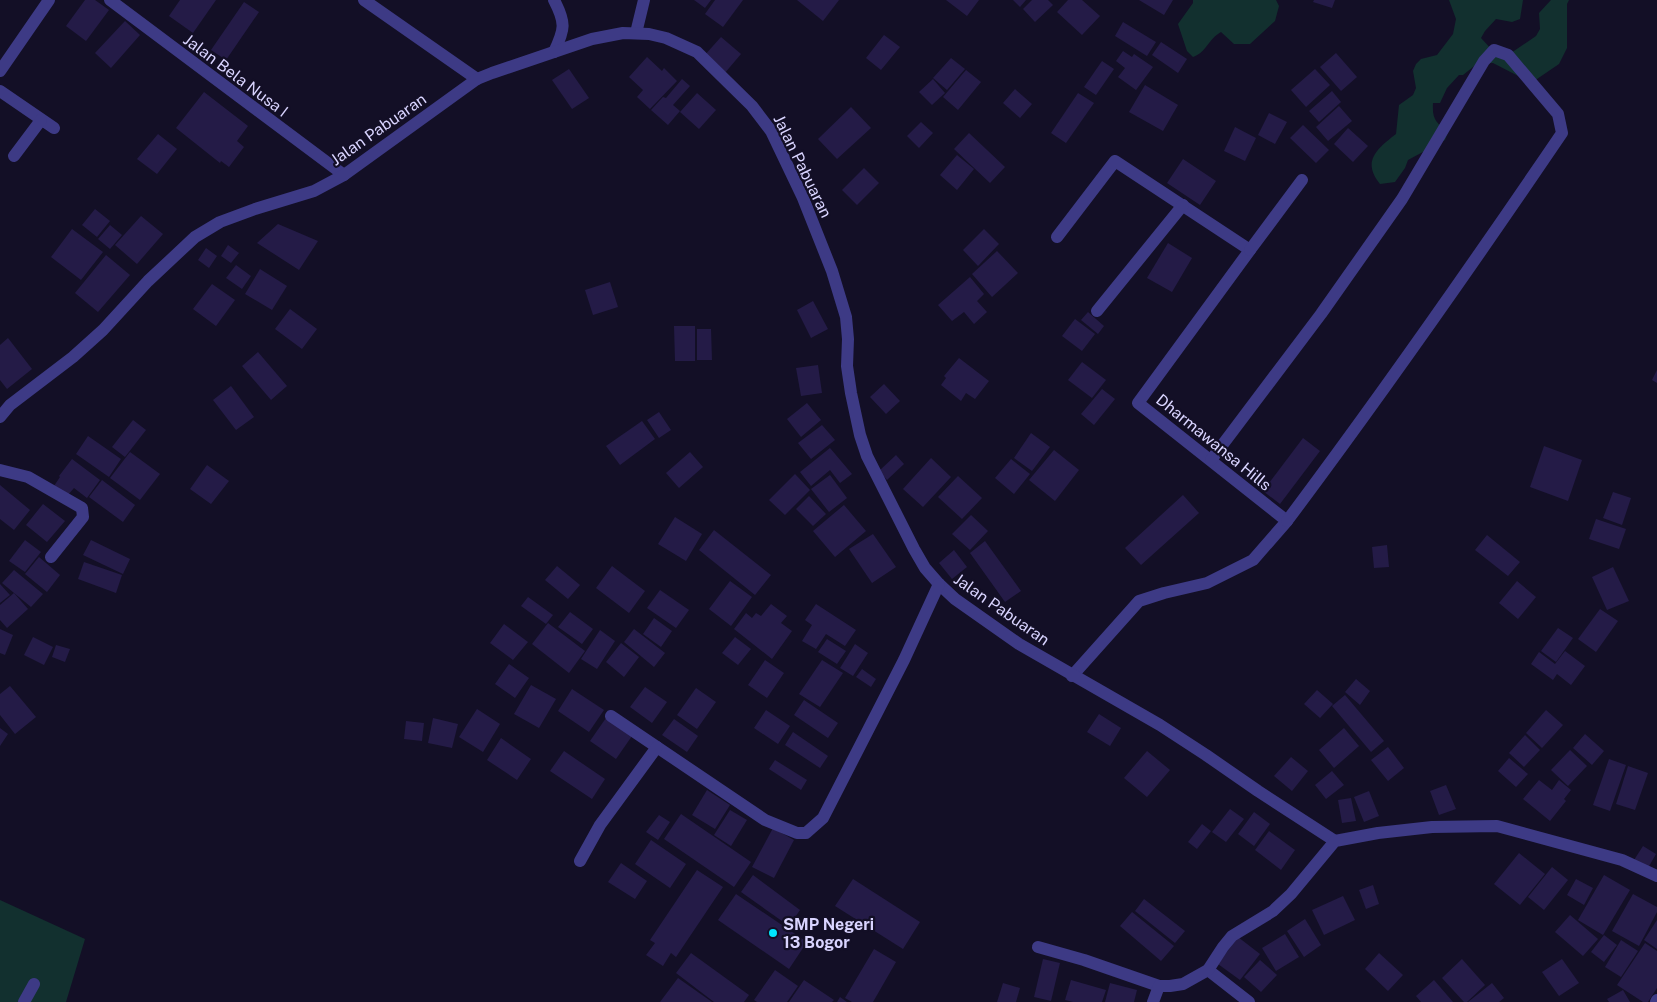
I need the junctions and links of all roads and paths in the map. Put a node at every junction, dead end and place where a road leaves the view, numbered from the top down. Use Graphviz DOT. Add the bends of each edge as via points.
graph roads {
  1 [pos="49,0"];
  2 [pos="110,0"];
  3 [pos="364,0"];
  4 [pos="554,0"];
  5 [pos="644,0"];
  6 [pos="636,33"];
  7 [pos="554,52"];
  8 [pos="0,71"];
  9 [pos="477,79"];
  10 [pos="0,91"];
  11 [pos="41,120"];
  12 [pos="54,128"];
  13 [pos="14,156"];
  14 [pos="344,175"];
  15 [pos="1302,180"];
  16 [pos="1183,205"];
  17 [pos="1057,236"];
  18 [pos="1250,250"];
  19 [pos="1098,312"];
  20 [pos="5,401"];
  21 [pos="0,416"];
  22 [pos="1211,460"];
  23 [pos="0,470"];
  24 [pos="1287,521"];
  25 [pos="51,557"];
  26 [pos="939,584"];
  27 [pos="1072,676"];
  28 [pos="611,716"];
  29 [pos="657,747"];
  30 [pos="1335,841"];
  31 [pos="580,861"];
  32 [pos="1657,876"];
  33 [pos="1038,947"];
  34 [pos="1208,970"];
  35 [pos="34,984"];
  36 [pos="1171,985"];
  37 [pos="24,1002"];
  38 [pos="1153,1002"];
  39 [pos="1249,1002"];
  1 -- 8 [label="street"];
  2 -- 14 [label="street, Jalan Bela Nusa I"];
  3 -- 9 [label="street"];
  4 -- 7 [label="street" via="564,24"];
  5 -- 6 [label="street"];
  6 -- 7 [label="street, Jalan Pabuaran" via="592,38"];
  6 -- 26 [label="street, Jalan Pabuaran" via="666,38 697,52 752,106 770,132 803,198 841,299 846,316 851,393 867,456 914,549"];
  7 -- 9 [label="street, Jalan Pabuaran"];
  9 -- 14 [label="street, Jalan Pabuaran"];
  10 -- 11 [label="street"];
  11 -- 12 [label="street"];
  11 -- 13 [label="street"];
  14 -- 20 [label="street, Jalan Pabuaran" via="314,191 220,222 195,237 73,357"];
  15 -- 18 [label="street"];
  16 -- 17 [label="street" via="1115,161"];
  16 -- 18 [label="street"];
  16 -- 19 [label="street"];
  18 -- 22 [label="street, Dharmawansa Hills" via="1138,402"];
  20 -- 21 [label="street, Jalan Pabuaran"];
  22 -- 24 [label="street, Dharmawansa Hills"];
  22 -- 24 [label="street" via="1321,314 1402,199 1484,61 1494,50 1508,55 1558,114 1562,133"];
  23 -- 25 [label="street" via="28,477 82,508 83,517"];
  24 -- 27 [label="street" via="1253,560 1207,583 1139,602"];
  26 -- 27 [label="street, Jalan Pabuaran" via="998,630"];
  26 -- 29 [label="street" via="823,818 806,833 797,833 765,820"];
  27 -- 30 [label="street, Jalan Pabuaran" via="1183,740"];
  28 -- 29 [label="street"];
  29 -- 31 [label="street" via="600,825"];
  30 -- 32 [label="street" via="1432,827 1497,826 1622,860"];
  30 -- 34 [label="street" via="1273,911 1232,936"];
  33 -- 36 [label="street"];
  34 -- 36 [label="street"];
  34 -- 39 [label="street"];
  35 -- 37 [label="street"];
  36 -- 38 [label="street"];
}
